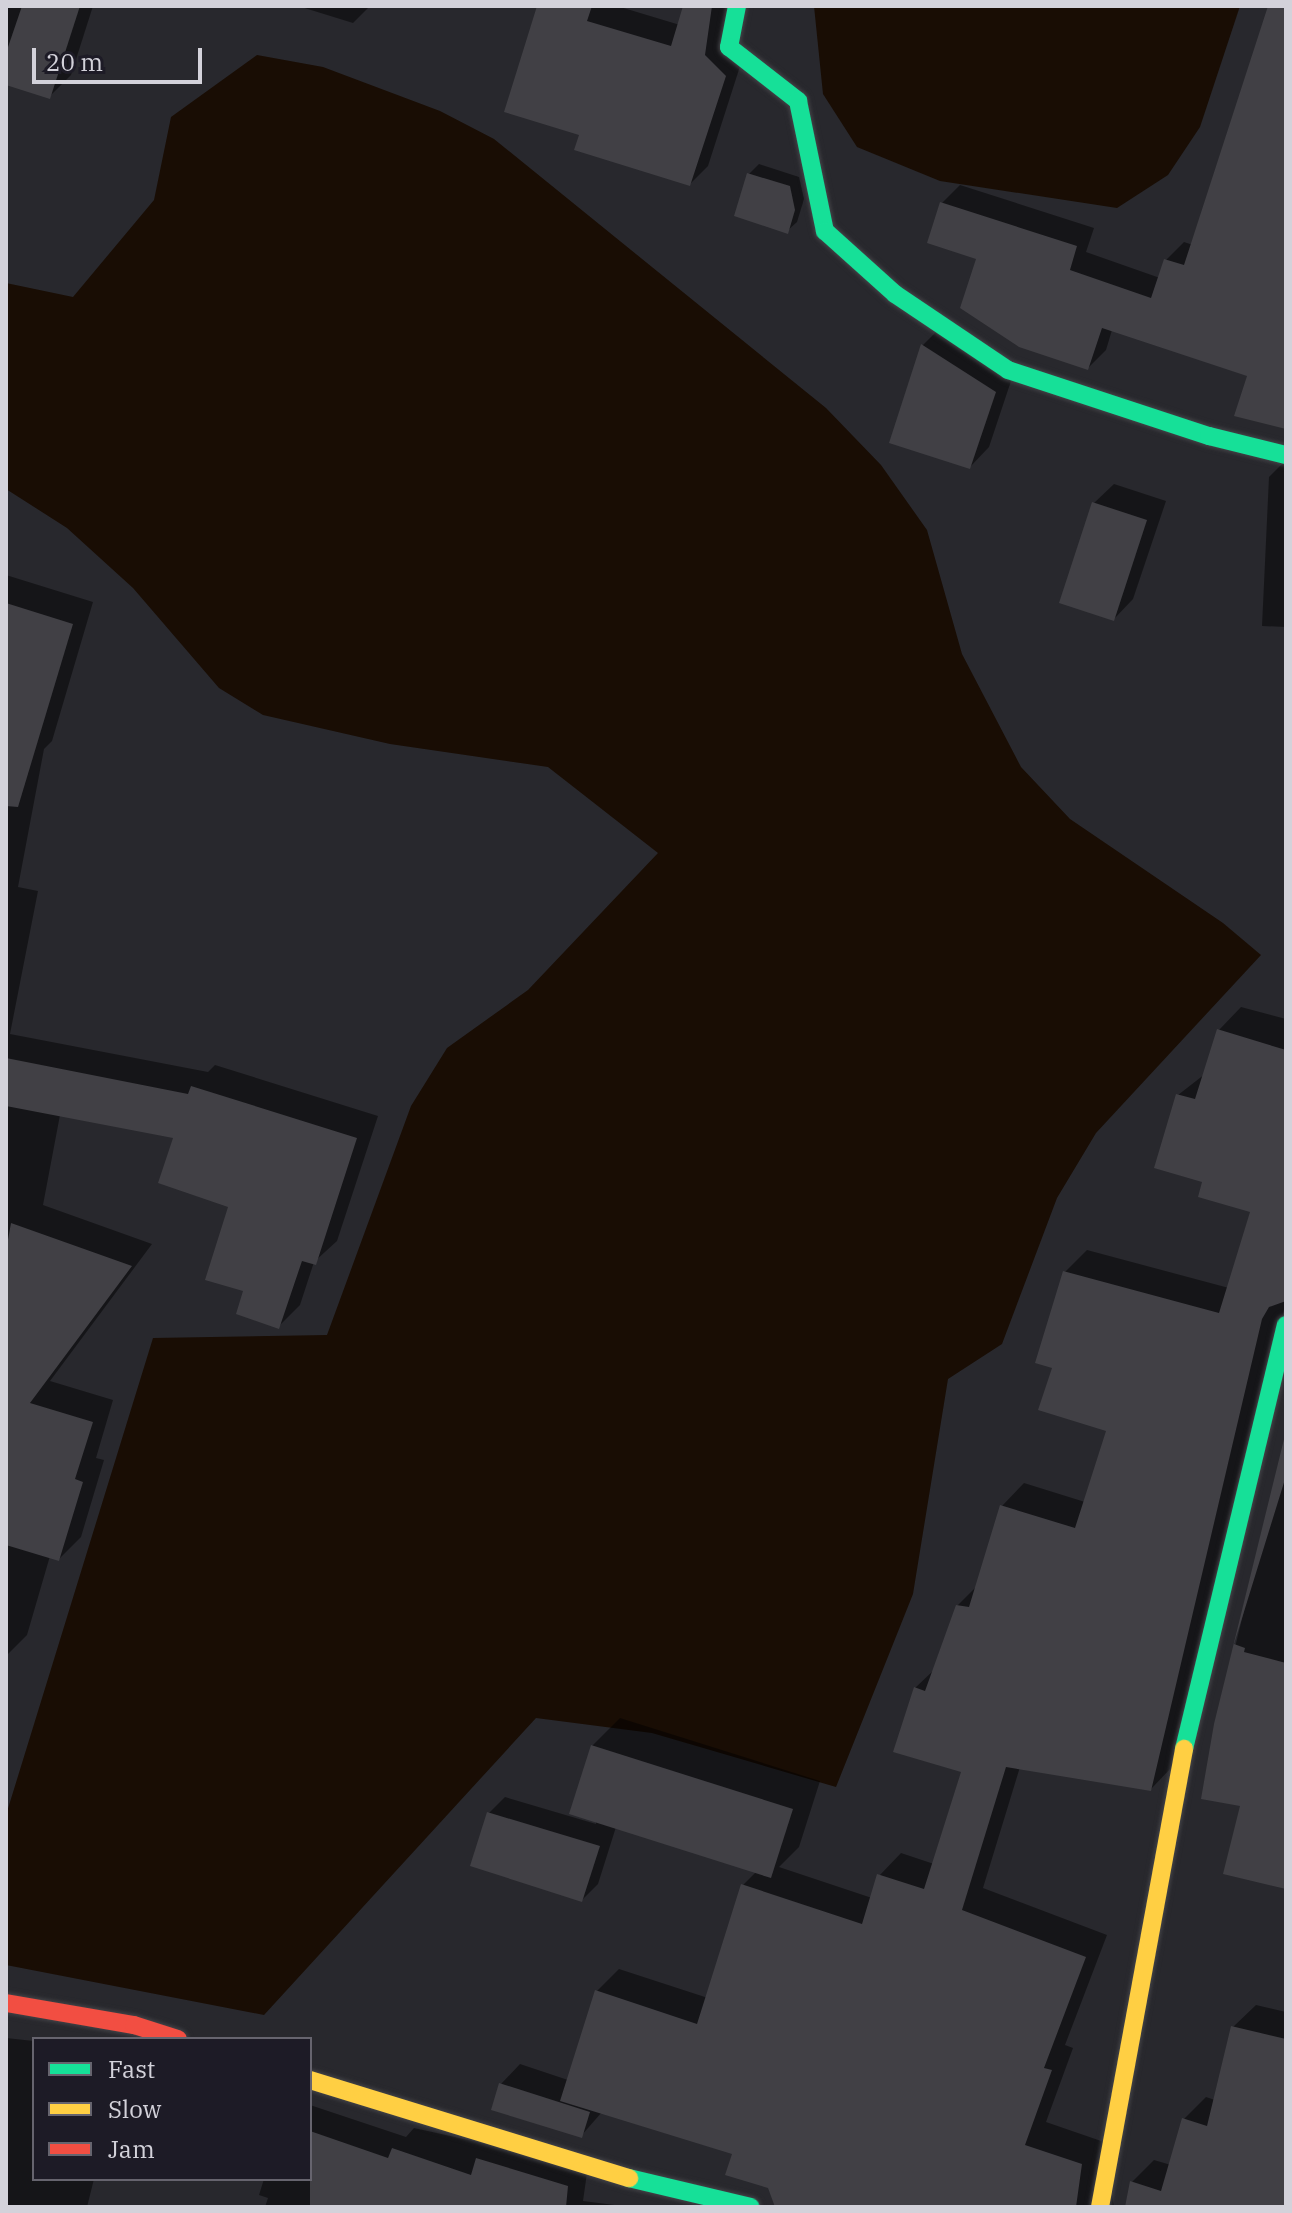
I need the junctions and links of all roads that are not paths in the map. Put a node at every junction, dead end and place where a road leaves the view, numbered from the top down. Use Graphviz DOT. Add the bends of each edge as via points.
graph roads {
  1 [pos="737,6"];
  2 [pos="1286,455"];
  3 [pos="1286,1325"];
  4 [pos="6,2003"];
  5 [pos="172,2037"];
  6 [pos="312,2081"];
  7 [pos="751,2207"];
  8 [pos="1100,2207"];
  1 -- 2 [label="street" via="729,47 798,101 825,231 895,294 1008,370 1209,436"];
  3 -- 8 [label="street" via="1190,1719"];
  4 -- 5 [label="street" via="134,2025"];
  6 -- 7 [label="street" via="606,2172"];
}
